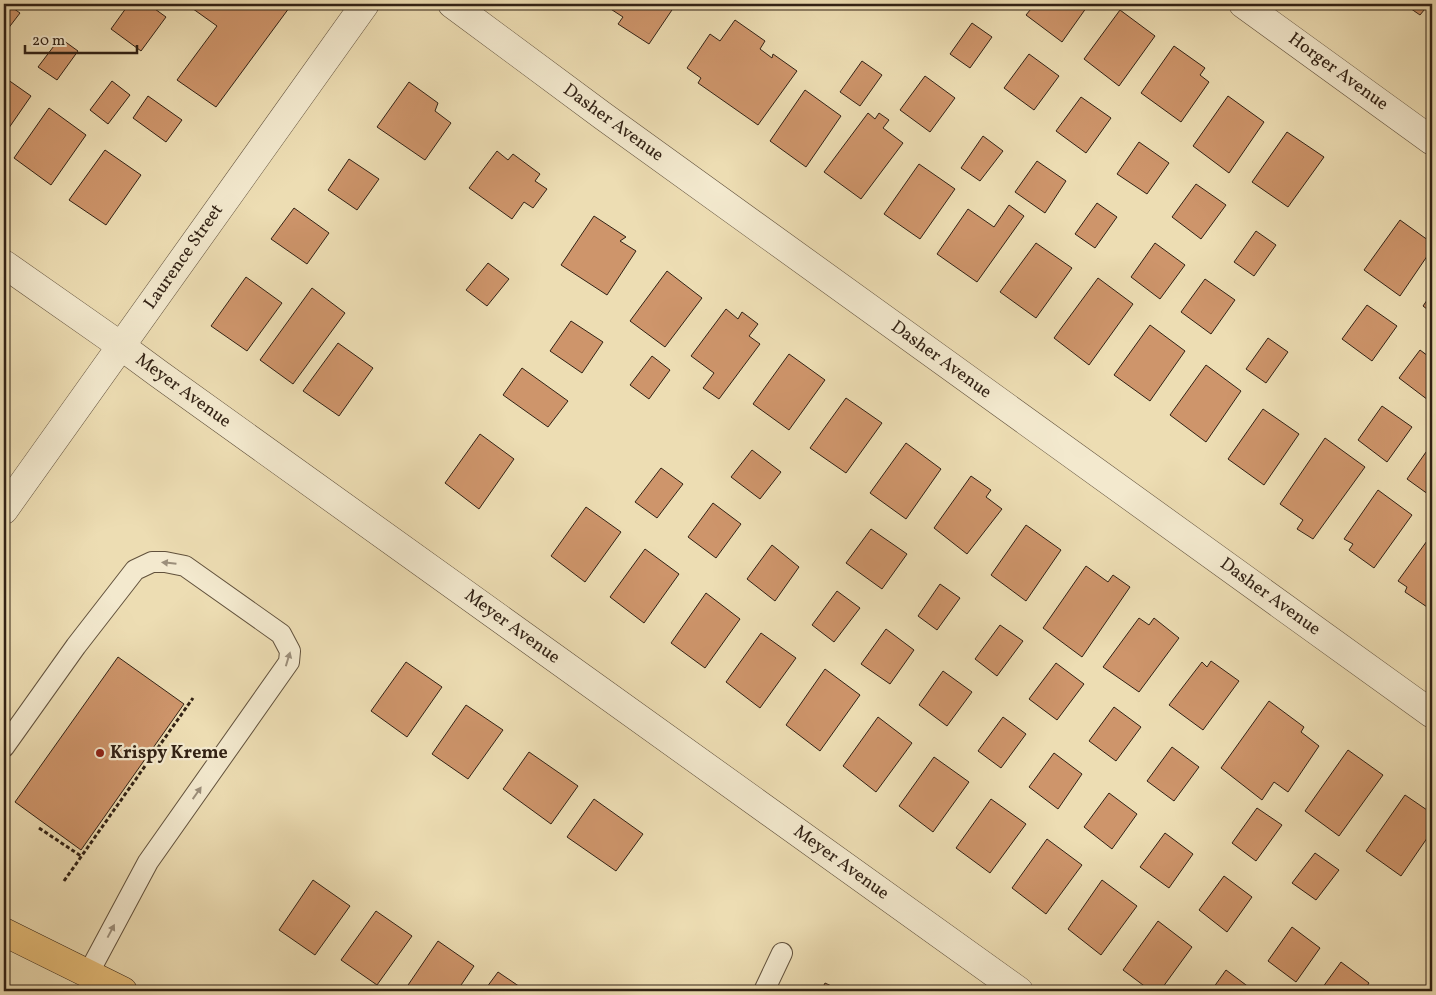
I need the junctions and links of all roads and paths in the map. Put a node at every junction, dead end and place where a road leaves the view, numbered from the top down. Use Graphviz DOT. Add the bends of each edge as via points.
graph roads {
  1 [pos="365,4"];
  2 [pos="452,4"];
  3 [pos="1243,4"];
  4 [pos="1432,141"];
  5 [pos="4,264"];
  6 [pos="122,346"];
  7 [pos="4,510"];
  8 [pos="193,698"];
  9 [pos="1432,714"];
  10 [pos="4,746"];
  11 [pos="40,828"];
  12 [pos="81,856"];
  13 [pos="64,882"];
  14 [pos="4,932"];
  15 [pos="4,946"];
  16 [pos="38,949"];
  17 [pos="782,953"];
  18 [pos="88,974"];
  19 [pos="124,991"];
  20 [pos="764,991"];
  21 [pos="1019,991"];
  1 -- 6 [label="street, Laurence Street"];
  2 -- 9 [label="street, Dasher Avenue"];
  3 -- 4 [label="street, Horger Avenue"];
  5 -- 6 [label="street, Meyer Avenue"];
  6 -- 7 [label="street, Laurence Street"];
  6 -- 21 [label="street, Meyer Avenue"];
  8 -- 12 [label="path"];
  18 -- 10 [label="lane, one-way" via="148,862 289,662 290,651 281,634 185,566 152,562 134,570"];
  11 -- 12 [label="path"];
  12 -- 13 [label="path"];
  14 -- 16 [label="highway"];
  15 -- 16 [label="highway"];
  16 -- 18 [label="highway"];
  17 -- 20 [label="lane"];
  18 -- 19 [label="highway"];
}
